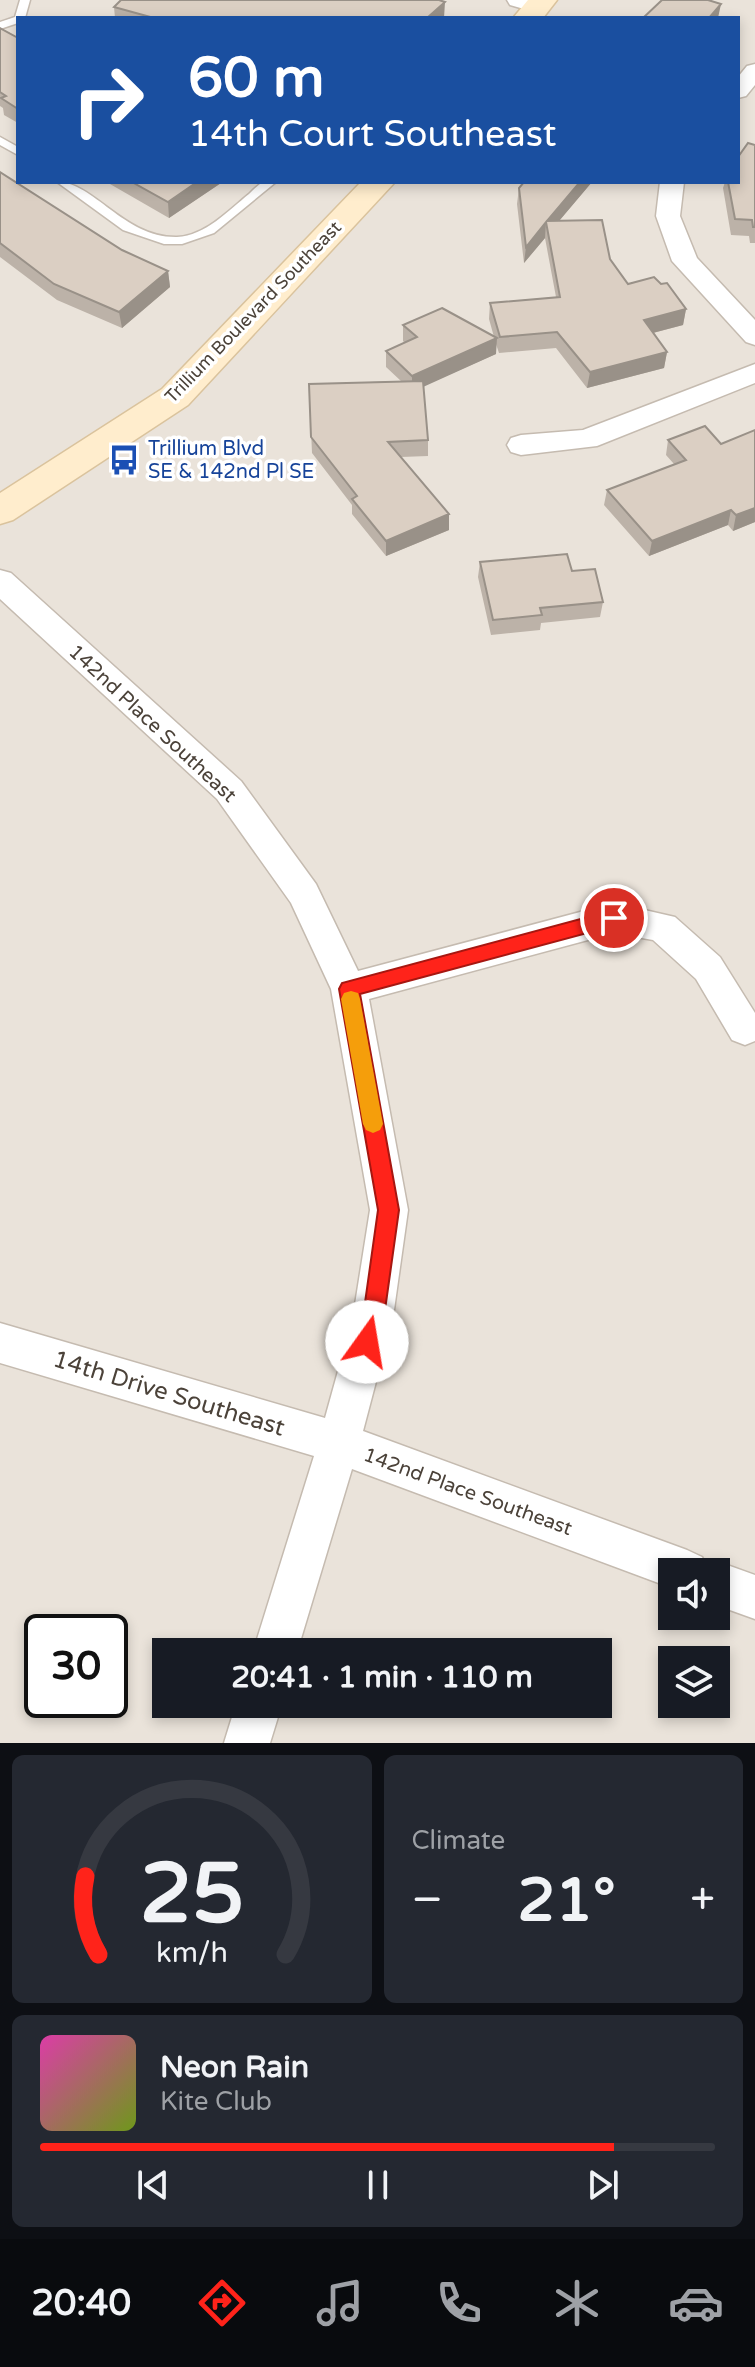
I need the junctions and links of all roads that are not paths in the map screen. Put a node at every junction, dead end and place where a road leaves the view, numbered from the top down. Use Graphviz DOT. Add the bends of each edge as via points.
graph roads {
  1 [pos="755,71"];
  2 [pos="740,89"];
  3 [pos="66,184"];
  4 [pos="267,184"];
  5 [pos="377,184"];
  6 [pos="672,184"];
  7 [pos="755,336"];
  8 [pos="755,373"];
  9 [pos="521,445"];
  10 [pos="0,511"];
  11 [pos="0,581"];
  12 [pos="349,989"];
  13 [pos="745,1029"];
  14 [pos="0,1343"];
  15 [pos="339,1443"];
  16 [pos="658,1561"];
  17 [pos="730,1588"];
  18 [pos="755,1597"];
  19 [pos="279,1638"];
  20 [pos="255,1718"];
  21 [pos="247,1743"];
  1 -- 2 [label="street"];
  3 -- 4 [label="lane" via="142,236 173,241 201,235"];
  5 -- 10 [label="street, Trillium Boulevard Southeast" via="175,397"];
  6 -- 7 [label="street" via="668,216 685,261"];
  8 -- 9 [label="street" via="587,439"];
  11 -- 12 [label="street, 142nd Place Southeast" via="229,790 304,894"];
  12 -- 13 [label="street" via="614,918 663,927 708,968"];
  12 -- 15 [label="street, 142nd Place Southeast" via="389,1210 373,1317"];
  14 -- 15 [label="street, 14th Drive Southeast"];
  15 -- 16 [label="street, 142nd Place Southeast"];
  15 -- 19 [label="street"];
  17 -- 18 [label="street"];
  20 -- 21 [label="street"];
}
